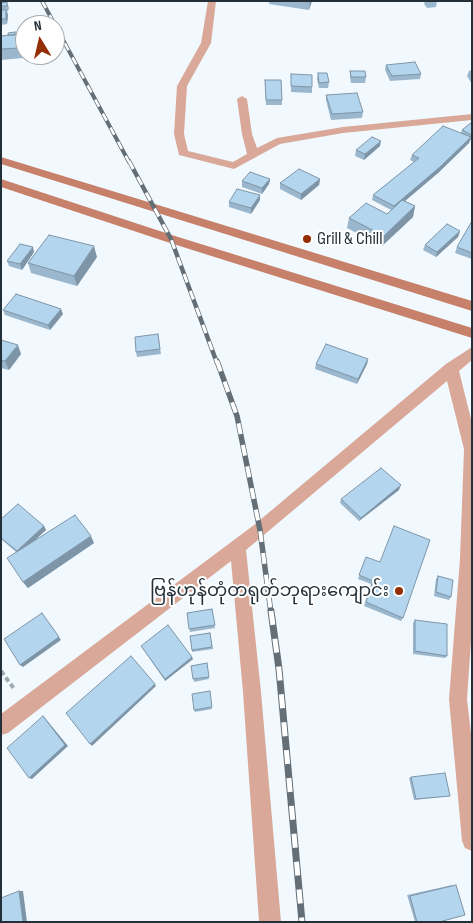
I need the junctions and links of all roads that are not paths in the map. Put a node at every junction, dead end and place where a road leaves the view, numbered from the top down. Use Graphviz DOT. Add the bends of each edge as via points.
graph roads {
  1 [pos="212,1"];
  2 [pos="242,99"];
  3 [pos="472,117"];
  4 [pos="253,154"];
  5 [pos="1,160"];
  6 [pos="1,183"];
  7 [pos="472,306"];
  8 [pos="472,333"];
  9 [pos="472,352"];
  10 [pos="451,368"];
  11 [pos="238,546"];
  12 [pos="1,726"];
  13 [pos="472,841"];
  14 [pos="270,922"];
  1 -- 4 [label="street" via="206,43 182,86 179,134 183,153 234,166"];
  2 -- 4 [label="street"];
  3 -- 4 [label="street" via="343,130 278,141"];
  5 -- 7 [label="main road"];
  6 -- 8 [label="main road"];
  9 -- 10 [label="street"];
  10 -- 11 [label="street"];
  10 -- 13 [label="street" via="471,449 468,559 458,699"];
  11 -- 12 [label="street"];
  11 -- 14 [label="street"];
}
